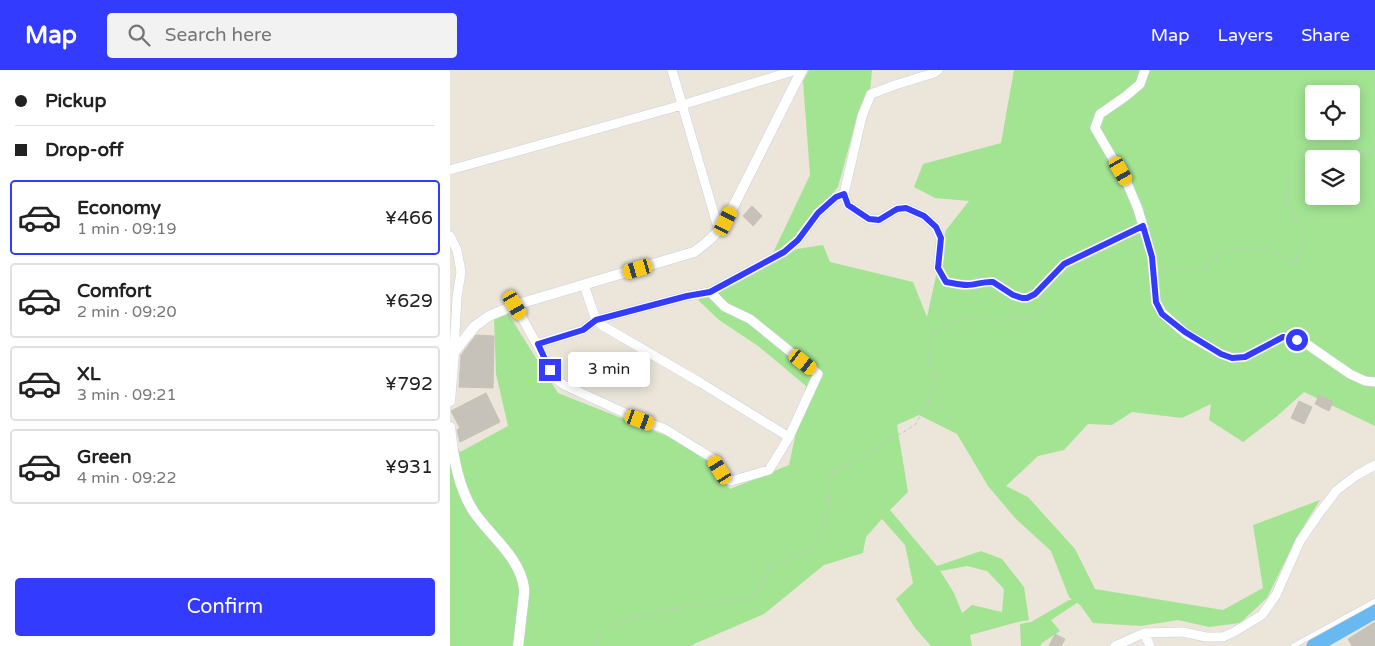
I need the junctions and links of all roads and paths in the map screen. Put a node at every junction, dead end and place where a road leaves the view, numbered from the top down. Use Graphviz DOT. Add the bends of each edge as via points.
graph roads {
  1 [pos="672,70"];
  2 [pos="796,70"];
  3 [pos="802,70"];
  4 [pos="938,70"];
  5 [pos="1145,70"];
  6 [pos="682,105"];
  7 [pos="1375,152"];
  8 [pos="1360,153"];
  9 [pos="1305,168"];
  10 [pos="450,170"];
  11 [pos="844,194"];
  12 [pos="1143,226"];
  13 [pos="719,231"];
  14 [pos="450,236"];
  15 [pos="1153,264"];
  16 [pos="584,285"];
  17 [pos="710,292"];
  18 [pos="1045,299"];
  19 [pos="515,305"];
  20 [pos="596,320"];
  21 [pos="538,344"];
  22 [pos="454,352"];
  23 [pos="1375,382"];
  24 [pos="450,401"];
  25 [pos="450,427"];
  26 [pos="789,437"];
  27 [pos="1375,465"];
  28 [pos="1375,601"];
  29 [pos="1144,633"];
  30 [pos="518,646"];
  31 [pos="592,646"];
  32 [pos="1115,646"];
  33 [pos="1150,646"];
  34 [pos="1293,646"];
  1 -- 6 [label="street"];
  2 -- 6 [label="street"];
  3 -- 13 [label="street"];
  4 -- 11 [label="street" via="871,94 862,116"];
  5 -- 12 [label="street" via="1140,84 1100,114 1096,128 1128,183"];
  6 -- 10 [label="street"];
  6 -- 13 [label="street"];
  7 -- 8 [label="path"];
  9 -- 15 [label="path" via="1283,191 1304,240 1294,265 1271,250 1222,251 1204,272 1178,272"];
  11 -- 12 [label="street" via="848,205 869,219 879,220 897,209 906,208 924,216 936,227 941,238 938,268 946,282 958,285 993,282 1022,298 1035,294 1064,264"];
  11 -- 17 [label="street" via="818,213 798,240 784,252"];
  12 -- 15 [label="street"];
  13 -- 16 [label="street" via="694,252"];
  14 -- 22 [label="street" via="457,250 461,272 456,297"];
  15 -- 23 [label="street" via="1156,302 1162,314 1221,354 1232,358 1245,357 1283,337 1290,338 1308,345 1350,374"];
  16 -- 19 [label="street"];
  16 -- 20 [label="street"];
  17 -- 20 [label="street"];
  17 -- 26 [label="street" via="725,307 750,320 818,374"];
  18 -- 31 [label="path" via="1036,315 1000,320 957,319 935,332 927,354 936,383 915,425 831,474 827,513 816,547 768,569 756,595 627,619 608,629"];
  19 -- 21 [label="street"];
  19 -- 22 [label="street" via="475,326"];
  20 -- 21 [label="street" via="583,330"];
  20 -- 26 [label="street"];
  21 -- 26 [label="street" via="556,379 564,385 665,429 712,458 725,478 731,481 769,470"];
  22 -- 24 [label="street"];
  25 -- 30 [label="street" via="460,481 467,500 474,513 508,552 524,589"];
  27 -- 29 [label="street" via="1337,490 1320,512 1300,541 1276,595 1262,615 1223,636"];
  28 -- 34 [label="lane"];
  29 -- 32 [label="street"];
  29 -- 33 [label="street"];
}
